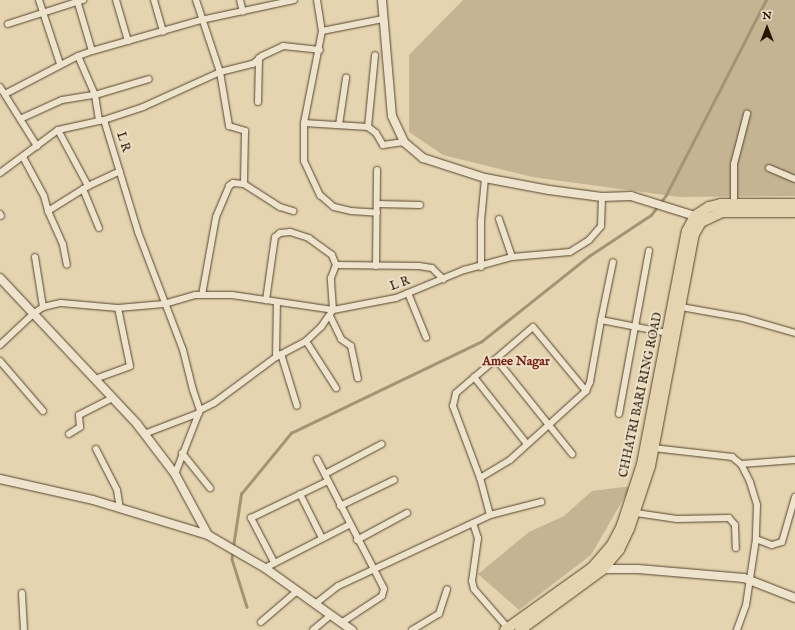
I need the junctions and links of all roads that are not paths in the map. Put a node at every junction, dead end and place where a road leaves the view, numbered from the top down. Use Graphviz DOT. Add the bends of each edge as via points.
graph roads {
  1 [pos="39,0"];
  2 [pos="116,0"];
  3 [pos="154,0"];
  4 [pos="196,0"];
  5 [pos="240,0"];
  6 [pos="294,0"];
  7 [pos="317,0"];
  8 [pos="382,0"];
  9 [pos="79,1"];
  10 [pos="277,2"];
  11 [pos="42,12"];
  12 [pos="243,12"];
  13 [pos="384,19"];
  14 [pos="201,20"];
  15 [pos="8,24"];
  16 [pos="322,31"];
  17 [pos="163,32"];
  18 [pos="128,41"];
  19 [pos="320,50"];
  20 [pos="92,51"];
  21 [pos="375,55"];
  22 [pos="78,56"];
  23 [pos="259,58"];
  24 [pos="60,64"];
  25 [pos="220,72"];
  26 [pos="346,78"];
  27 [pos="149,79"];
  28 [pos="0,87"];
  29 [pos="4,94"];
  30 [pos="95,95"];
  31 [pos="258,102"];
  32 [pos="747,114"];
  33 [pos="20,119"];
  34 [pos="102,120"];
  35 [pos="304,123"];
  36 [pos="339,125"];
  37 [pos="368,127"];
  38 [pos="58,130"];
  39 [pos="404,142"];
  40 [pos="37,146"];
  41 [pos="23,157"];
  42 [pos="769,168"];
  43 [pos="1,170"];
  44 [pos="377,170"];
  45 [pos="120,171"];
  46 [pos="485,178"];
  47 [pos="795,179"];
  48 [pos="244,184"];
  49 [pos="85,188"];
  50 [pos="602,197"];
  51 [pos="377,204"];
  52 [pos="734,204"];
  53 [pos="795,204"];
  54 [pos="420,205"];
  55 [pos="48,211"];
  56 [pos="293,211"];
  57 [pos="795,212"];
  58 [pos="377,213"];
  59 [pos="695,216"];
  60 [pos="498,219"];
  61 [pos="99,228"];
  62 [pos="649,251"];
  63 [pos="35,257"];
  64 [pos="512,257"];
  65 [pos="613,262"];
  66 [pos="67,265"];
  67 [pos="336,265"];
  68 [pos="376,266"];
  69 [pos="481,267"];
  70 [pos="0,278"];
  71 [pos="443,279"];
  72 [pos="408,293"];
  73 [pos="202,295"];
  74 [pos="266,300"];
  75 [pos="277,302"];
  76 [pos="164,304"];
  77 [pos="42,307"];
  78 [pos="681,307"];
  79 [pos="118,308"];
  80 [pos="331,313"];
  81 [pos="33,314"];
  82 [pos="601,320"];
  83 [pos="636,328"];
  84 [pos="667,333"];
  85 [pos="795,333"];
  86 [pos="426,337"];
  87 [pos="306,342"];
  88 [pos="0,345"];
  89 [pos="278,356"];
  90 [pos="496,359"];
  91 [pos="0,361"];
  92 [pos="474,377"];
  93 [pos="358,378"];
  94 [pos="95,379"];
  95 [pos="336,388"];
  96 [pos="586,391"];
  97 [pos="112,398"];
  98 [pos="297,406"];
  99 [pos="43,411"];
  100 [pos="200,411"];
  101 [pos="619,414"];
  102 [pos="550,425"];
  103 [pos="69,434"];
  104 [pos="144,434"];
  105 [pos="382,444"];
  106 [pos="527,444"];
  107 [pos="653,448"];
  108 [pos="96,449"];
  109 [pos="182,453"];
  110 [pos="572,454"];
  111 [pos="317,459"];
  112 [pos="795,460"];
  113 [pos="741,464"];
  114 [pos="175,474"];
  115 [pos="325,474"];
  116 [pos="480,478"];
  117 [pos="0,479"];
  118 [pos="394,480"];
  119 [pos="328,481"];
  120 [pos="210,488"];
  121 [pos="300,494"];
  122 [pos="795,497"];
  123 [pos="541,502"];
  124 [pos="340,506"];
  125 [pos="120,508"];
  126 [pos="408,513"];
  127 [pos="636,513"];
  128 [pos="490,515"];
  129 [pos="474,523"];
  130 [pos="349,525"];
  131 [pos="208,535"];
  132 [pos="322,538"];
  133 [pos="756,539"];
  134 [pos="357,540"];
  135 [pos="736,548"];
  136 [pos="274,562"];
  137 [pos="265,568"];
  138 [pos="597,569"];
  139 [pos="374,571"];
  140 [pos="749,580"];
  141 [pos="447,589"];
  142 [pos="297,591"];
  143 [pos="22,594"];
  144 [pos="795,598"];
  145 [pos="314,604"];
  146 [pos="331,615"];
  147 [pos="261,622"];
  148 [pos="341,623"];
  149 [pos="507,629"];
  150 [pos="24,630"];
  151 [pos="313,630"];
  152 [pos="352,630"];
  153 [pos="412,630"];
  154 [pos="520,630"];
  155 [pos="737,630"];
  1 -- 11 [label="street"];
  2 -- 18 [label="street"];
  3 -- 17 [label="street"];
  4 -- 14 [label="street"];
  5 -- 12 [label="street"];
  6 -- 10 [label="street"];
  7 -- 16 [label="street"];
  8 -- 13 [label="street"];
  9 -- 11 [label="street"];
  9 -- 20 [label="street"];
  10 -- 12 [label="street"];
  11 -- 15 [label="street"];
  11 -- 24 [label="street"];
  12 -- 14 [label="street"];
  13 -- 16 [label="street"];
  13 -- 39 [label="street" via="392,116"];
  14 -- 17 [label="street"];
  14 -- 25 [label="street"];
  16 -- 19 [label="street"];
  17 -- 18 [label="street"];
  18 -- 20 [label="street"];
  19 -- 23 [label="street" via="283,46"];
  19 -- 35 [label="street"];
  20 -- 22 [label="street"];
  21 -- 37 [label="street"];
  22 -- 24 [label="street"];
  22 -- 30 [label="street, L R"];
  23 -- 25 [label="street" via="253,64"];
  23 -- 31 [label="street"];
  24 -- 29 [label="street"];
  25 -- 34 [label="street" via="143,107"];
  25 -- 48 [label="street" via="229,126 246,131"];
  26 -- 36 [label="street"];
  27 -- 30 [label="street"];
  28 -- 29 [label="street"];
  29 -- 33 [label="street"];
  30 -- 33 [label="street" via="62,100"];
  30 -- 34 [label="street, L R"];
  32 -- 52 [label="street" via="734,164"];
  33 -- 40 [label="street"];
  34 -- 38 [label="street"];
  34 -- 45 [label="street, L R"];
  35 -- 36 [label="street"];
  35 -- 58 [label="street" via="304,161 320,194 334,207"];
  36 -- 37 [label="street"];
  37 -- 39 [label="street" via="376,133 383,145"];
  38 -- 40 [label="street"];
  38 -- 49 [label="street"];
  39 -- 46 [label="street" via="423,158"];
  40 -- 41 [label="street"];
  41 -- 43 [label="street"];
  41 -- 55 [label="street" via="40,187"];
  42 -- 47 [label="street"];
  44 -- 51 [label="street"];
  45 -- 49 [label="street"];
  45 -- 76 [label="street, L R" via="138,232"];
  46 -- 50 [label="street"];
  46 -- 69 [label="street" via="481,222"];
  48 -- 56 [label="street" via="280,207"];
  48 -- 73 [label="street" via="233,183 229,186 216,217"];
  49 -- 55 [label="street"];
  49 -- 61 [label="street"];
  50 -- 59 [label="street" via="631,196"];
  50 -- 64 [label="street, L R" via="601,226 589,240 570,252"];
  51 -- 54 [label="street"];
  51 -- 58 [label="street"];
  52 -- 53 [label="main road"];
  52 -- 59 [label="main road" via="709,207"];
  55 -- 66 [label="street" via="63,245"];
  57 -- 78 [label="main road, CHHATRI BARI RING ROAD" via="722,212 701,222 694,234"];
  58 -- 68 [label="street"];
  59 -- 84 [label="main road, CHHATRI BARI RING ROAD" via="687,231"];
  60 -- 64 [label="street"];
  62 -- 83 [label="street"];
  63 -- 77 [label="street"];
  64 -- 69 [label="street, L R"];
  65 -- 82 [label="street"];
  67 -- 68 [label="street"];
  67 -- 74 [label="street" via="332,255 309,238 290,232 280,232 275,237"];
  67 -- 80 [label="street" via="331,278"];
  68 -- 71 [label="street" via="432,268"];
  69 -- 71 [label="street, L R"];
  70 -- 81 [label="street"];
  71 -- 72 [label="street, L R"];
  72 -- 80 [label="street, L R"];
  72 -- 86 [label="street"];
  73 -- 74 [label="street, L R" via="232,295"];
  73 -- 76 [label="street, L R"];
  74 -- 75 [label="street, L R"];
  75 -- 80 [label="street, L R"];
  75 -- 89 [label="street"];
  76 -- 79 [label="street, L R"];
  76 -- 100 [label="street, L R" via="183,350"];
  77 -- 79 [label="street, L R" via="60,303"];
  77 -- 81 [label="street, L R"];
  78 -- 85 [label="street" via="743,318"];
  78 -- 107 [label="main road, CHHATRI BARI RING ROAD"];
  79 -- 94 [label="street" via="130,366"];
  80 -- 87 [label="street"];
  80 -- 93 [label="street" via="341,339 351,346"];
  81 -- 88 [label="street, L R"];
  81 -- 94 [label="street"];
  82 -- 83 [label="street"];
  82 -- 96 [label="street" via="590,382"];
  83 -- 84 [label="street"];
  83 -- 101 [label="street"];
  84 -- 138 [label="main road, CHHATRI BARI RING ROAD" via="642,464 628,510 612,545"];
  87 -- 89 [label="street"];
  87 -- 95 [label="street"];
  89 -- 98 [label="street"];
  89 -- 100 [label="street"];
  90 -- 92 [label="street"];
  90 -- 96 [label="street" via="530,328 535,328"];
  90 -- 102 [label="street"];
  91 -- 99 [label="street"];
  92 -- 106 [label="street"];
  92 -- 116 [label="street" via="456,394 453,406"];
  94 -- 97 [label="street"];
  96 -- 102 [label="street"];
  97 -- 103 [label="street" via="79,415 80,427"];
  97 -- 104 [label="street"];
  100 -- 104 [label="street"];
  100 -- 109 [label="street"];
  102 -- 106 [label="street"];
  102 -- 110 [label="street"];
  104 -- 114 [label="street"];
  105 -- 115 [label="street"];
  106 -- 116 [label="street" via="510,460"];
  107 -- 113 [label="street" via="721,454 732,457"];
  107 -- 127 [label="main road, CHHATRI BARI RING ROAD"];
  108 -- 125 [label="street" via="117,490"];
  109 -- 114 [label="street"];
  109 -- 120 [label="street"];
  111 -- 115 [label="street"];
  112 -- 113 [label="street"];
  113 -- 133 [label="street" via="756,495"];
  114 -- 131 [label="street"];
  115 -- 119 [label="street"];
  116 -- 128 [label="street"];
  117 -- 125 [label="street"];
  118 -- 124 [label="street"];
  119 -- 121 [label="street"];
  119 -- 124 [label="street"];
  121 -- 132 [label="street"];
  121 -- 136 [label="street" via="251,518"];
  122 -- 133 [label="street" via="782,542 772,545"];
  123 -- 128 [label="street"];
  124 -- 130 [label="street"];
  125 -- 131 [label="street"];
  126 -- 134 [label="street"];
  127 -- 135 [label="street" via="678,519 729,518 735,525"];
  127 -- 138 [label="main road, CHHATRI BARI RING ROAD" via="618,550"];
  128 -- 129 [label="street"];
  129 -- 139 [label="street"];
  129 -- 149 [label="street" via="478,538 472,581 474,589"];
  130 -- 132 [label="street"];
  130 -- 134 [label="street"];
  131 -- 137 [label="street"];
  132 -- 136 [label="street"];
  133 -- 140 [label="street"];
  134 -- 139 [label="street"];
  136 -- 137 [label="street"];
  137 -- 142 [label="street"];
  138 -- 140 [label="street"];
  138 -- 149 [label="main road, CHHATRI BARI RING ROAD"];
  138 -- 154 [label="main road, CHHATRI BARI RING ROAD"];
  139 -- 145 [label="street" via="338,586"];
  139 -- 148 [label="street" via="384,593"];
  140 -- 144 [label="street"];
  140 -- 155 [label="street" via="746,605"];
  141 -- 153 [label="street" via="439,614"];
  142 -- 145 [label="street"];
  142 -- 147 [label="street"];
  143 -- 150 [label="street"];
  145 -- 146 [label="street"];
  146 -- 148 [label="street"];
  146 -- 151 [label="street"];
  148 -- 152 [label="street"];
}
